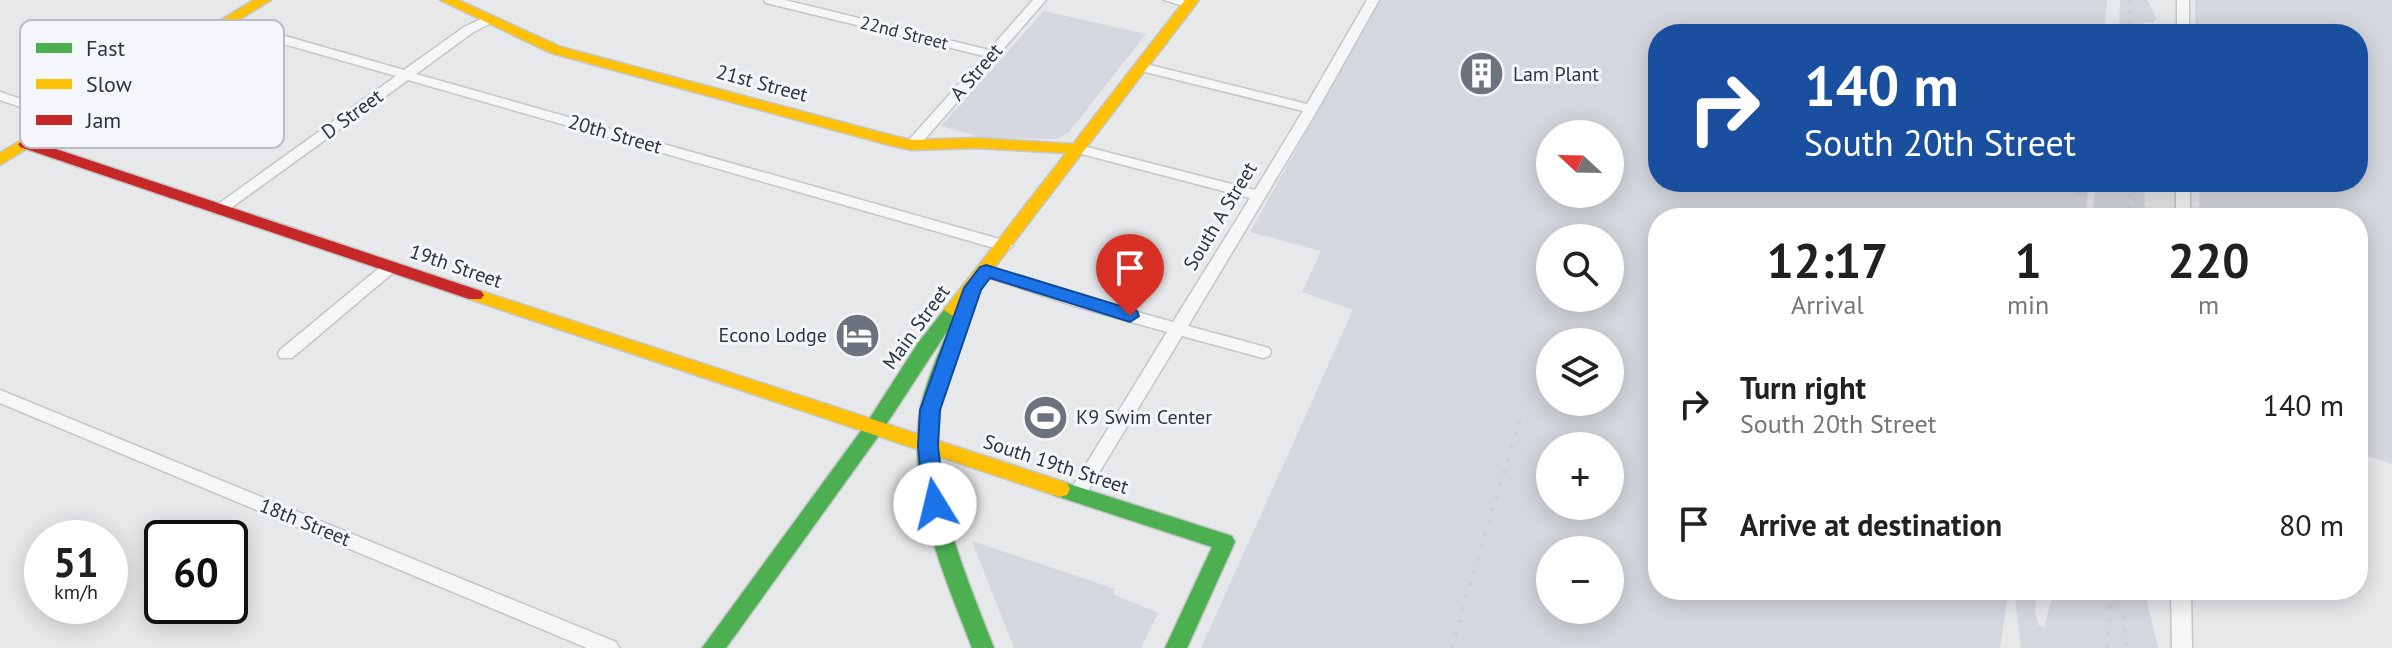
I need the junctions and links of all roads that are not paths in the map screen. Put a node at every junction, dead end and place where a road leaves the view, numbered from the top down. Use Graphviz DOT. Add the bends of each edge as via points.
graph roads {
  1 [pos="264,0"];
  2 [pos="447,0"];
  3 [pos="770,0"];
  4 [pos="1040,0"];
  5 [pos="1170,0"];
  6 [pos="1373,0"];
  7 [pos="2183,0"];
  8 [pos="1190,2"];
  9 [pos="230,20"];
  10 [pos="487,20"];
  11 [pos="2183,24"];
  12 [pos="284,39"];
  13 [pos="992,54"];
  14 [pos="1142,67"];
  15 [pos="408,74"];
  16 [pos="0,96"];
  17 [pos="20,103"];
  18 [pos="1311,109"];
  19 [pos="912,145"];
  20 [pos="20,148"];
  21 [pos="38,148"];
  22 [pos="1079,149"];
  23 [pos="0,160"];
  24 [pos="1257,195"];
  25 [pos="219,210"];
  26 [pos="1005,246"];
  27 [pos="390,267"];
  28 [pos="986,271"];
  29 [pos="973,288"];
  30 [pos="1177,328"];
  31 [pos="1263,352"];
  32 [pos="286,354"];
  33 [pos="0,396"];
  34 [pos="873,429"];
  35 [pos="928,446"];
  36 [pos="1077,494"];
  37 [pos="2181,600"];
  38 [pos="609,648"];
  39 [pos="713,648"];
  40 [pos="983,648"];
  41 [pos="1176,648"];
  42 [pos="2182,648"];
  1 -- 9 [label="street"];
  2 -- 10 [label="street, 21st Street"];
  3 -- 13 [label="street, 22nd Street"];
  4 -- 13 [label="street, A Street"];
  5 -- 8 [label="street"];
  6 -- 18 [label="street, South A Street"];
  7 -- 11 [label="street"];
  8 -- 14 [label="street, Main Street"];
  10 -- 15 [label="street, D Street"];
  10 -- 19 [label="street, 21st Street" via="556,50"];
  12 -- 15 [label="street, 20th Street"];
  13 -- 19 [label="street, A Street"];
  14 -- 18 [label="street"];
  14 -- 22 [label="street, Main Street"];
  15 -- 25 [label="street, D Street"];
  15 -- 26 [label="street, 20th Street"];
  16 -- 17 [label="street"];
  18 -- 24 [label="street, South A Street"];
  19 -- 22 [label="street, 21st Street"];
  20 -- 23 [label="street"];
  21 -- 25 [label="street, 19th Street"];
  22 -- 24 [label="street"];
  22 -- 26 [label="street, Main Street"];
  24 -- 30 [label="street, South A Street"];
  25 -- 27 [label="street, 19th Street"];
  26 -- 28 [label="street, Main Street"];
  27 -- 32 [label="street"];
  27 -- 34 [label="street, 19th Street"];
  28 -- 29 [label="street, Main Street"];
  28 -- 30 [label="street"];
  29 -- 34 [label="street, Main Street" via="924,348"];
  29 -- 35 [label="street" via="940,374"];
  30 -- 31 [label="street"];
  30 -- 36 [label="street, South A Street"];
  33 -- 38 [label="street, 18th Street"];
  34 -- 35 [label="street, South 19th Street"];
  34 -- 39 [label="street, Main Street"];
  35 -- 36 [label="street, South 19th Street"];
  35 -- 40 [label="street" via="939,526"];
  36 -- 41 [label="street, South 19th Street" via="1225,542"];
  37 -- 42 [label="street"];
}
